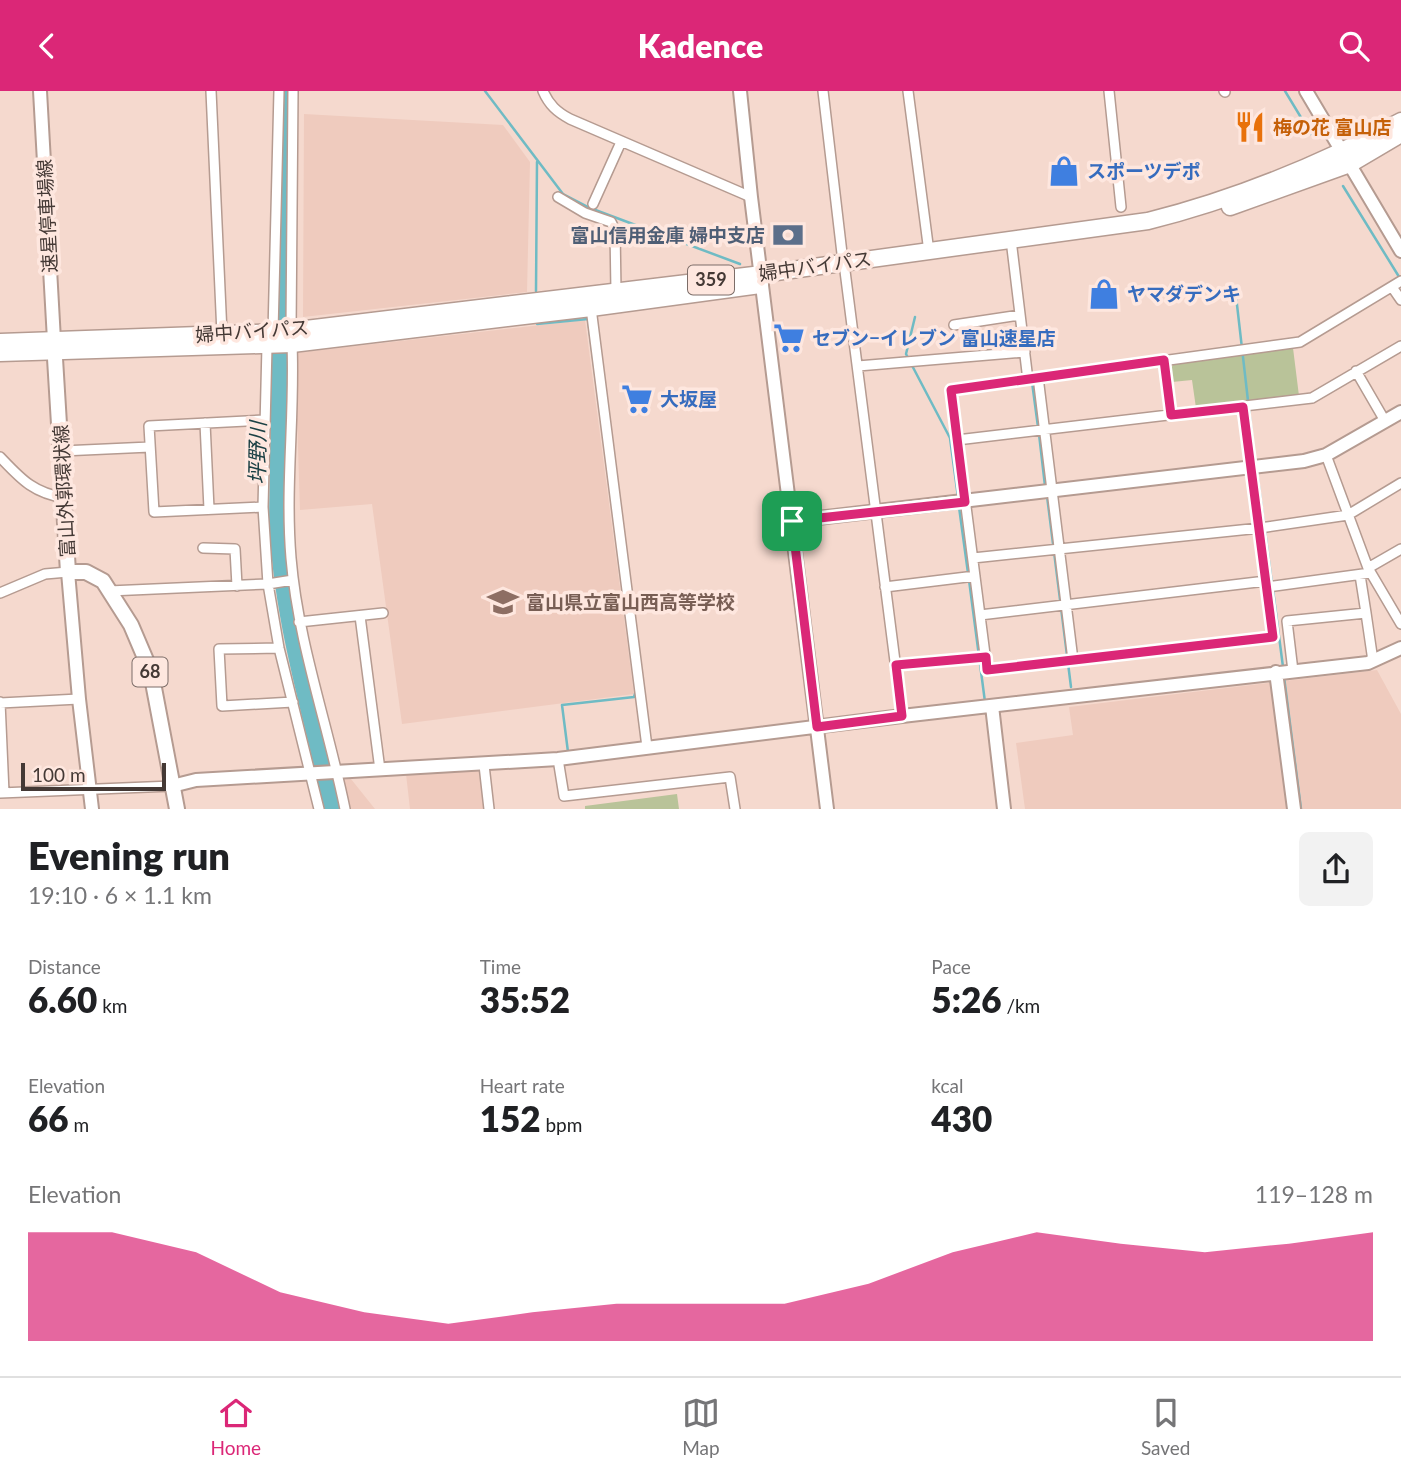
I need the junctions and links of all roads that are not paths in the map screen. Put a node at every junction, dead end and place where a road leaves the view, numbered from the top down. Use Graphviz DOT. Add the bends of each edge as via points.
graph roads {
  1 [pos="40,91"];
  2 [pos="211,91"];
  3 [pos="279,91"];
  4 [pos="293,91"];
  5 [pos="542,91"];
  6 [pos="740,91"];
  7 [pos="823,91"];
  8 [pos="908,91"];
  9 [pos="1109,91"];
  10 [pos="1306,91"];
  11 [pos="1401,121"];
  12 [pos="1401,134"];
  13 [pos="621,142"];
  14 [pos="1347,158"];
  15 [pos="558,197"];
  16 [pos="751,197"];
  17 [pos="593,204"];
  18 [pos="1121,207"];
  19 [pos="1012,248"];
  20 [pos="929,251"];
  21 [pos="1401,251"];
  22 [pos="844,266"];
  23 [pos="762,279"];
  24 [pos="1401,281"];
  25 [pos="1392,286"];
  26 [pos="616,291"];
  27 [pos="1401,300"];
  28 [pos="592,308"];
  29 [pos="1020,315"];
  30 [pos="954,325"];
  31 [pos="222,334"];
  32 [pos="291,337"];
  33 [pos="270,339"];
  34 [pos="0,342"];
  35 [pos="54,346"];
  36 [pos="1401,346"];
  37 [pos="1025,352"];
  38 [pos="0,353"];
  39 [pos="1164,360"];
  40 [pos="858,366"];
  41 [pos="1356,371"];
  42 [pos="1027,372"];
  43 [pos="1038,377"];
  44 [pos="1243,407"];
  45 [pos="1401,412"];
  46 [pos="1171,415"];
  47 [pos="264,421"];
  48 [pos="1385,421"];
  49 [pos="205,423"];
  50 [pos="1044,431"];
  51 [pos="957,440"];
  52 [pos="150,447"];
  53 [pos="62,451"];
  54 [pos="1325,455"];
  55 [pos="0,457"];
  56 [pos="1251,468"];
  57 [pos="1401,483"];
  58 [pos="1051,492"];
  59 [pos="65,498"];
  60 [pos="965,502"];
  61 [pos="263,507"];
  62 [pos="209,509"];
  63 [pos="875,512"];
  64 [pos="1348,515"];
  65 [pos="792,521"];
  66 [pos="1260,528"];
  67 [pos="203,548"];
  68 [pos="1401,549"];
  69 [pos="1059,550"];
  70 [pos="973,558"];
  71 [pos="68,572"];
  72 [pos="1366,572"];
  73 [pos="975,576"];
  74 [pos="293,580"];
  75 [pos="1266,584"];
  76 [pos="268,585"];
  77 [pos="237,586"];
  78 [pos="885,587"];
  79 [pos="109,591"];
  80 [pos="0,593"];
  81 [pos="1065,605"];
  82 [pos="383,613"];
  83 [pos="1366,613"];
  84 [pos="980,615"];
  85 [pos="360,616"];
  86 [pos="299,622"];
  87 [pos="1401,624"];
  88 [pos="279,648"];
  89 [pos="1401,648"];
  90 [pos="986,657"];
  91 [pos="1073,660"];
  92 [pos="1373,661"];
  93 [pos="896,665"];
  94 [pos="1293,671"];
  95 [pos="1276,672"];
  96 [pos="79,699"];
  97 [pos="0,702"];
  98 [pos="293,702"];
  99 [pos="992,706"];
  100 [pos="902,716"];
  101 [pos="817,727"];
  102 [pos="647,747"];
  103 [pos="558,759"];
  104 [pos="484,765"];
  105 [pos="380,770"];
  106 [pos="337,772"];
  107 [pos="311,774"];
  108 [pos="172,786"];
  109 [pos="89,789"];
  110 [pos="2,793"];
  111 [pos="92,809"];
  112 [pos="177,809"];
  113 [pos="319,809"];
  114 [pos="345,809"];
  115 [pos="489,809"];
  116 [pos="735,809"];
  117 [pos="827,809"];
  118 [pos="1004,809"];
  119 [pos="1294,809"];
  1 -- 35 [label="street, 速星停車場線"];
  2 -- 31 [label="street"];
  3 -- 33 [label="street"];
  4 -- 32 [label="street"];
  5 -- 13 [label="street" via="558,113"];
  6 -- 16 [label="street"];
  7 -- 22 [label="street"];
  8 -- 20 [label="street"];
  9 -- 18 [label="street"];
  10 -- 14 [label="street"];
  11 -- 14 [label="highway, 婦中バイパス / 359"];
  12 -- 14 [label="highway, 婦中バイパス / 359"];
  13 -- 16 [label="street"];
  13 -- 17 [label="street"];
  14 -- 19 [label="highway, 婦中バイパス / 359" via="1226,209 1172,225"];
  14 -- 20 [label="highway, 婦中バイパス / 359" via="1148,222"];
  14 -- 21 [label="street"];
  15 -- 26 [label="street" via="611,222"];
  16 -- 23 [label="street"];
  19 -- 22 [label="highway, 婦中バイパス / 359"];
  19 -- 29 [label="street"];
  20 -- 22 [label="highway, 婦中バイパス / 359"];
  22 -- 23 [label="highway, 婦中バイパス / 359"];
  22 -- 40 [label="street"];
  23 -- 26 [label="highway, 婦中バイパス / 359"];
  23 -- 28 [label="highway, 婦中バイパス / 359"];
  23 -- 65 [label="street"];
  24 -- 25 [label="street"];
  25 -- 27 [label="street"];
  25 -- 39 [label="street" via="1300,342"];
  26 -- 32 [label="highway, 婦中バイパス / 359"];
  28 -- 32 [label="highway, 婦中バイパス / 359"];
  28 -- 102 [label="street"];
  29 -- 30 [label="street"];
  29 -- 37 [label="street"];
  31 -- 33 [label="highway, 婦中バイパス / 359"];
  31 -- 35 [label="highway, 婦中バイパス / 359"];
  32 -- 33 [label="highway, 婦中バイパス / 359"];
  32 -- 74 [label="street"];
  33 -- 35 [label="highway, 婦中バイパス / 359"];
  33 -- 47 [label="street"];
  34 -- 35 [label="highway, 婦中バイパス / 359"];
  35 -- 38 [label="highway, 婦中バイパス / 359"];
  35 -- 53 [label="main road, 富山外郭環状線"];
  36 -- 41 [label="street"];
  37 -- 40 [label="street"];
  37 -- 42 [label="street"];
  39 -- 43 [label="street"];
  39 -- 46 [label="street"];
  40 -- 63 [label="street"];
  41 -- 44 [label="street" via="1312,398"];
  41 -- 48 [label="street"];
  43 -- 50 [label="street"];
  43 -- 51 [label="street" via="951,390"];
  44 -- 46 [label="street"];
  44 -- 56 [label="street"];
  45 -- 48 [label="street"];
  46 -- 50 [label="street"];
  47 -- 49 [label="street"];
  47 -- 61 [label="street"];
  48 -- 54 [label="street"];
  49 -- 52 [label="street" via="149,426"];
  49 -- 62 [label="street"];
  50 -- 51 [label="street"];
  50 -- 58 [label="street"];
  51 -- 60 [label="street"];
  52 -- 53 [label="street"];
  52 -- 62 [label="street" via="154,512"];
  53 -- 59 [label="main road, 富山外郭環状線"];
  54 -- 56 [label="street"];
  54 -- 64 [label="street"];
  55 -- 59 [label="street" via="33,488"];
  56 -- 58 [label="street"];
  56 -- 66 [label="street"];
  57 -- 64 [label="street"];
  58 -- 60 [label="street"];
  58 -- 69 [label="street"];
  59 -- 71 [label="main road, 富山外郭環状線"];
  60 -- 63 [label="street"];
  60 -- 70 [label="street"];
  61 -- 62 [label="street"];
  61 -- 76 [label="street"];
  63 -- 65 [label="street"];
  63 -- 78 [label="street"];
  64 -- 66 [label="street"];
  64 -- 72 [label="street"];
  65 -- 101 [label="street"];
  66 -- 69 [label="street"];
  66 -- 75 [label="street"];
  67 -- 77 [label="street" via="236,548"];
  68 -- 72 [label="street"];
  69 -- 70 [label="street"];
  69 -- 81 [label="street"];
  70 -- 73 [label="street"];
  71 -- 79 [label="main road, 富山外郭環状線 / 68" via="86,572 103,581"];
  71 -- 80 [label="street" via="45,574"];
  71 -- 96 [label="street"];
  72 -- 75 [label="street"];
  72 -- 83 [label="street"];
  72 -- 87 [label="street"];
  73 -- 78 [label="street"];
  73 -- 84 [label="street"];
  74 -- 76 [label="street"];
  74 -- 86 [label="street"];
  75 -- 81 [label="street"];
  75 -- 91 [label="street" via="1273,637"];
  76 -- 77 [label="street"];
  76 -- 88 [label="street"];
  77 -- 79 [label="street"];
  78 -- 93 [label="street"];
  79 -- 108 [label="main road, 富山外郭環状線 / 68" via="131,625 150,673"];
  81 -- 84 [label="street"];
  81 -- 91 [label="street"];
  82 -- 85 [label="street"];
  83 -- 92 [label="street"];
  83 -- 94 [label="street" via="1287,621"];
  84 -- 90 [label="street"];
  85 -- 86 [label="street"];
  85 -- 105 [label="street"];
  86 -- 106 [label="street"];
  88 -- 98 [label="street"];
  88 -- 98 [label="street" via="219,649 222,706"];
  89 -- 92 [label="street"];
  90 -- 91 [label="street" via="987,670"];
  90 -- 93 [label="street"];
  92 -- 94 [label="street"];
  93 -- 100 [label="street"];
  94 -- 95 [label="street"];
  95 -- 99 [label="street"];
  95 -- 119 [label="street"];
  96 -- 97 [label="street"];
  96 -- 109 [label="street"];
  97 -- 110 [label="street"];
  98 -- 107 [label="street"];
  99 -- 100 [label="street"];
  99 -- 118 [label="street"];
  100 -- 101 [label="street"];
  101 -- 102 [label="street"];
  101 -- 117 [label="street"];
  102 -- 103 [label="street"];
  103 -- 104 [label="street"];
  103 -- 116 [label="street" via="564,796 730,777"];
  104 -- 105 [label="street"];
  104 -- 115 [label="street"];
  105 -- 106 [label="street"];
  106 -- 107 [label="street"];
  106 -- 114 [label="street"];
  107 -- 108 [label="street" via="196,780"];
  107 -- 113 [label="street"];
  108 -- 109 [label="street"];
  108 -- 112 [label="main road, 富山外郭環状線 / 68"];
  109 -- 110 [label="street"];
  109 -- 111 [label="street"];
}
